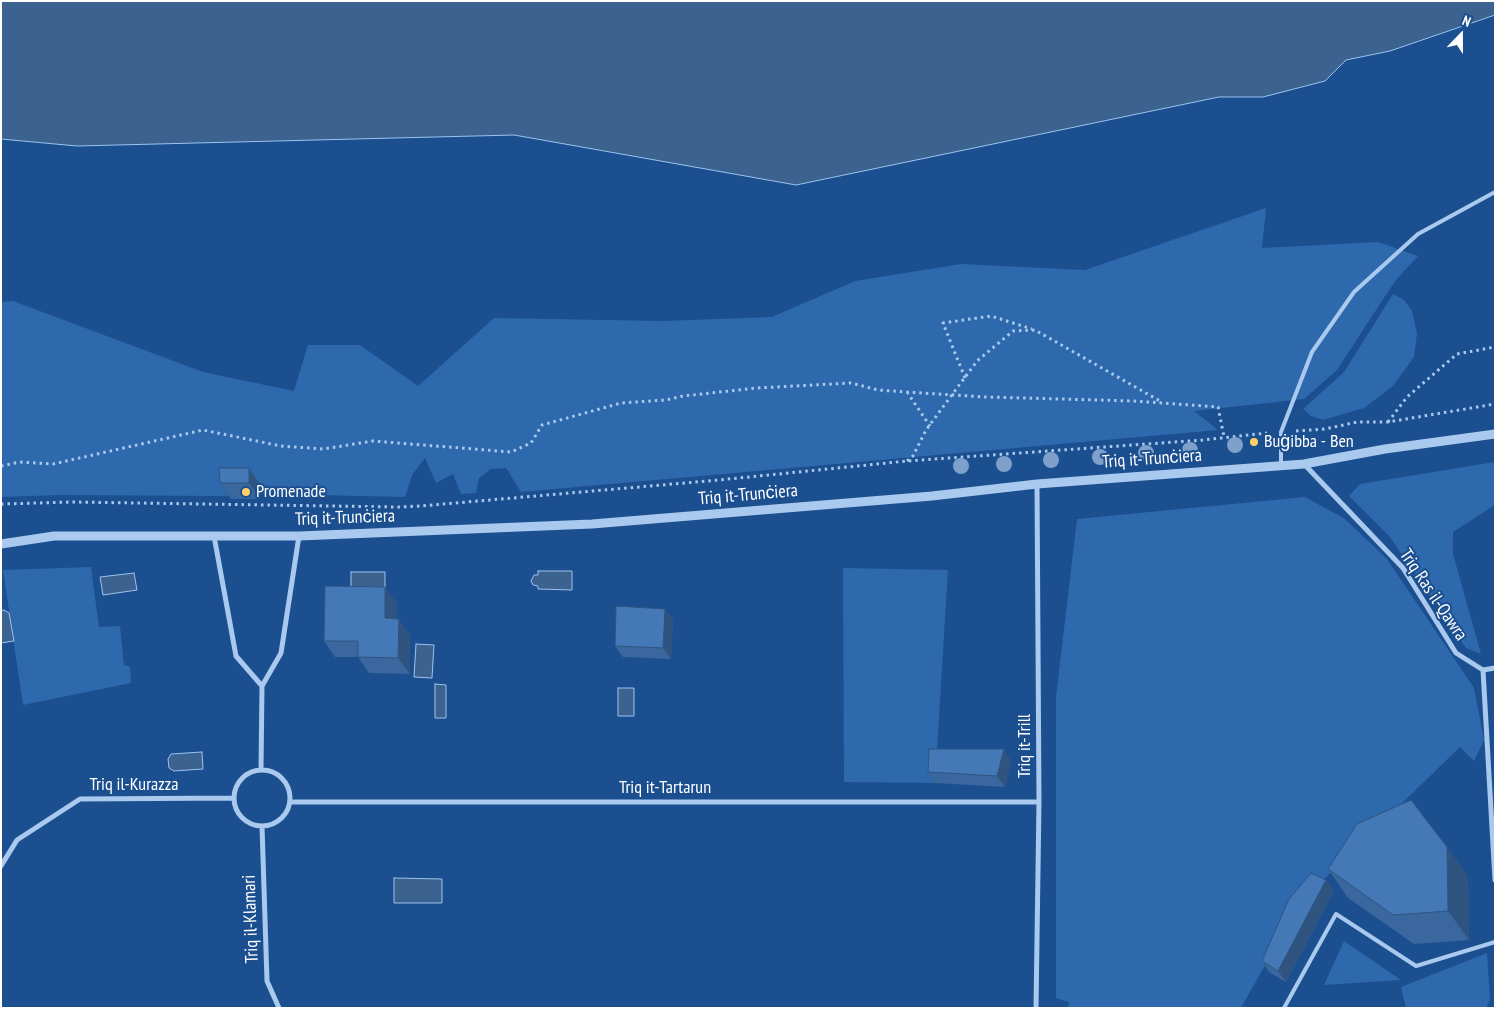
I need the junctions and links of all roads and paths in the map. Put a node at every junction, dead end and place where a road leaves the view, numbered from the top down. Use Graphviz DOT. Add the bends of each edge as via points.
graph roads {
  1 [pos="1495,192"];
  2 [pos="1035,330"];
  3 [pos="1495,347"];
  4 [pos="965,378"];
  5 [pos="906,392"];
  6 [pos="954,395"];
  7 [pos="1162,403"];
  8 [pos="1495,404"];
  9 [pos="1388,422"];
  10 [pos="930,426"];
  11 [pos="1281,432"];
  12 [pos="1495,434"];
  13 [pos="1224,437"];
  14 [pos="908,461"];
  15 [pos="1304,464"];
  16 [pos="1,466"];
  17 [pos="1281,466"];
  18 [pos="1037,484"];
  19 [pos="1,504"];
  20 [pos="214,536"];
  21 [pos="299,536"];
  22 [pos="1,544"];
  23 [pos="1495,668"];
  24 [pos="1483,670"];
  25 [pos="262,686"];
  26 [pos="261,770"];
  27 [pos="234,798"];
  28 [pos="290,802"];
  29 [pos="1039,802"];
  30 [pos="262,826"];
  31 [pos="1494,862"];
  32 [pos="1,866"];
  33 [pos="1495,880"];
  34 [pos="1495,942"];
  35 [pos="279,1008"];
  36 [pos="1036,1008"];
  37 [pos="1284,1008"];
  1 -- 11 [label="lane" via="1418,234 1354,292 1312,352"];
  2 -- 4 [label="path" via="1013,331 977,361"];
  2 -- 4 [label="path" via="991,316 943,323"];
  2 -- 7 [label="path"];
  3 -- 9 [label="path" via="1457,354 1407,397"];
  4 -- 6 [label="path"];
  5 -- 6 [label="path"];
  5 -- 10 [label="path"];
  5 -- 16 [label="path" via="878,390 851,383 757,388 621,403 542,426 531,443 511,452 373,441 323,449 306,448 203,430 53,464 20,462"];
  6 -- 7 [label="path"];
  6 -- 10 [label="path"];
  7 -- 13 [label="path" via="1218,407"];
  8 -- 9 [label="path"];
  9 -- 11 [label="path" via="1357,422 1325,429"];
  10 -- 14 [label="path"];
  11 -- 13 [label="path"];
  11 -- 17 [label="lane"];
  12 -- 15 [label="street, Triq it-Trunċiera"];
  13 -- 14 [label="path"];
  14 -- 19 [label="path" via="398,507 72,502"];
  15 -- 17 [label="street, Triq it-Trunċiera"];
  15 -- 24 [label="street, Triq Ras il-Qawra" via="1403,568 1456,653"];
  17 -- 18 [label="street, Triq it-Trunċiera"];
  18 -- 21 [label="street, Triq it-Trunċiera" via="922,497 592,524"];
  18 -- 29 [label="street, Triq it-Trill"];
  20 -- 21 [label="street, Triq it-Trunċiera"];
  20 -- 22 [label="street, Triq it-Trunċiera" via="54,536"];
  20 -- 25 [label="street" via="236,656"];
  21 -- 25 [label="street" via="280,653"];
  23 -- 24 [label="street"];
  24 -- 31 [label="street"];
  25 -- 26 [label="street"];
  26 -- 27 [label="street" via="241,780"];
  26 -- 28 [label="street" via="280,776 290,792"];
  27 -- 30 [label="street" via="244,820"];
  27 -- 32 [label="street, Triq il-Kurazza" via="80,799 17,840"];
  28 -- 29 [label="street, Triq it-Tartarun"];
  28 -- 30 [label="street" via="282,819"];
  29 -- 36 [label="street, Triq it-Trill"];
  30 -- 35 [label="street, Triq il-Klamari" via="267,981"];
  31 -- 33 [label="street"];
  34 -- 37 [label="lane" via="1416,966 1336,914"];
}
